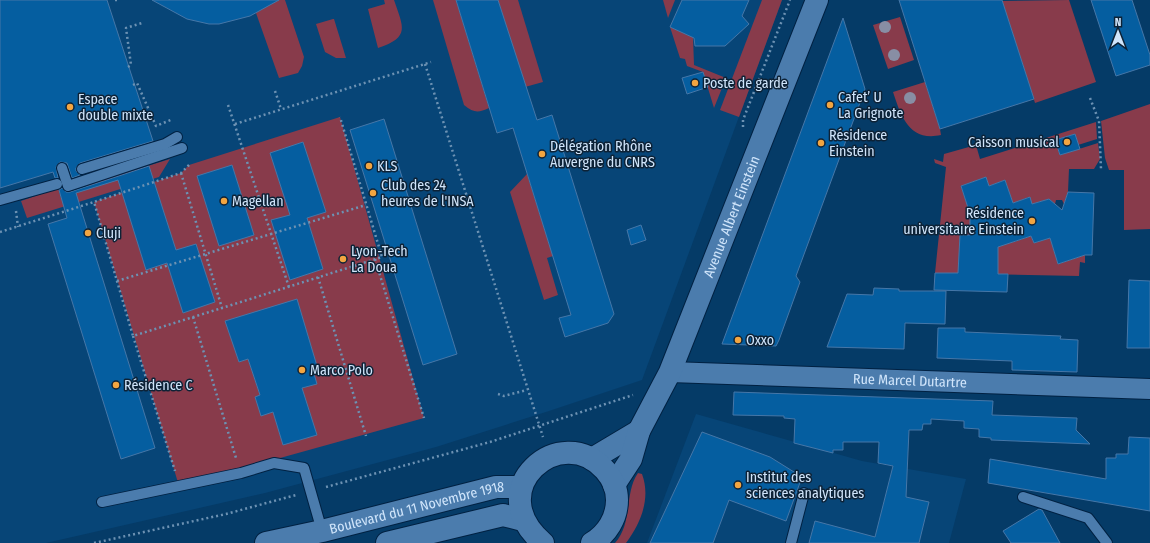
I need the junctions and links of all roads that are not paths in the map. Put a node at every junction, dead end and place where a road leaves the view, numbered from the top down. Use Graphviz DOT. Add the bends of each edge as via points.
graph roads {
  1 [pos="817,0"];
  2 [pos="177,137"];
  3 [pos="182,148"];
  4 [pos="62,168"];
  5 [pos="82,169"];
  6 [pos="57,184"];
  7 [pos="0,200"];
  8 [pos="670,372"];
  9 [pos="1150,389"];
  10 [pos="639,431"];
  11 [pos="592,459"];
  12 [pos="614,485"];
  13 [pos="522,488"];
  14 [pos="804,493"];
  15 [pos="1023,497"];
  16 [pos="102,502"];
  17 [pos="523,520"];
  18 [pos="322,531"];
  19 [pos="266,543"];
  20 [pos="387,543"];
  21 [pos="543,543"];
  22 [pos="592,543"];
  23 [pos="791,543"];
  24 [pos="1107,543"];
  1 -- 8 [label="street, Avenue Albert Einstein"];
  2 -- 5 [label="lane" via="165,144"];
  3 -- 4 [label="lane" via="68,186"];
  6 -- 7 [label="lane"];
  8 -- 9 [label="street, Rue Marcel Dutartre"];
  8 -- 10 [label="street, Avenue Albert Einstein"];
  10 -- 11 [label="street"];
  10 -- 12 [label="street, Avenue Albert Einstein" via="631,459"];
  11 -- 12 [label="street" via="609,475"];
  11 -- 13 [label="street" via="579,454 564,453 550,456 528,474"];
  12 -- 22 [label="street" via="617,500 615,514 609,528"];
  13 -- 17 [label="street" via="520,504"];
  13 -- 18 [label="street, Boulevard du 11 Novembre 1918" via="496,487"];
  14 -- 23 [label="lane"];
  15 -- 24 [label="lane" via="1088,518"];
  16 -- 18 [label="lane" via="274,463 304,468"];
  17 -- 20 [label="street, Boulevard du 11 Novembre 1918" via="502,515"];
  17 -- 21 [label="street" via="531,533"];
  18 -- 19 [label="street, Boulevard du 11 Novembre 1918"];
}
